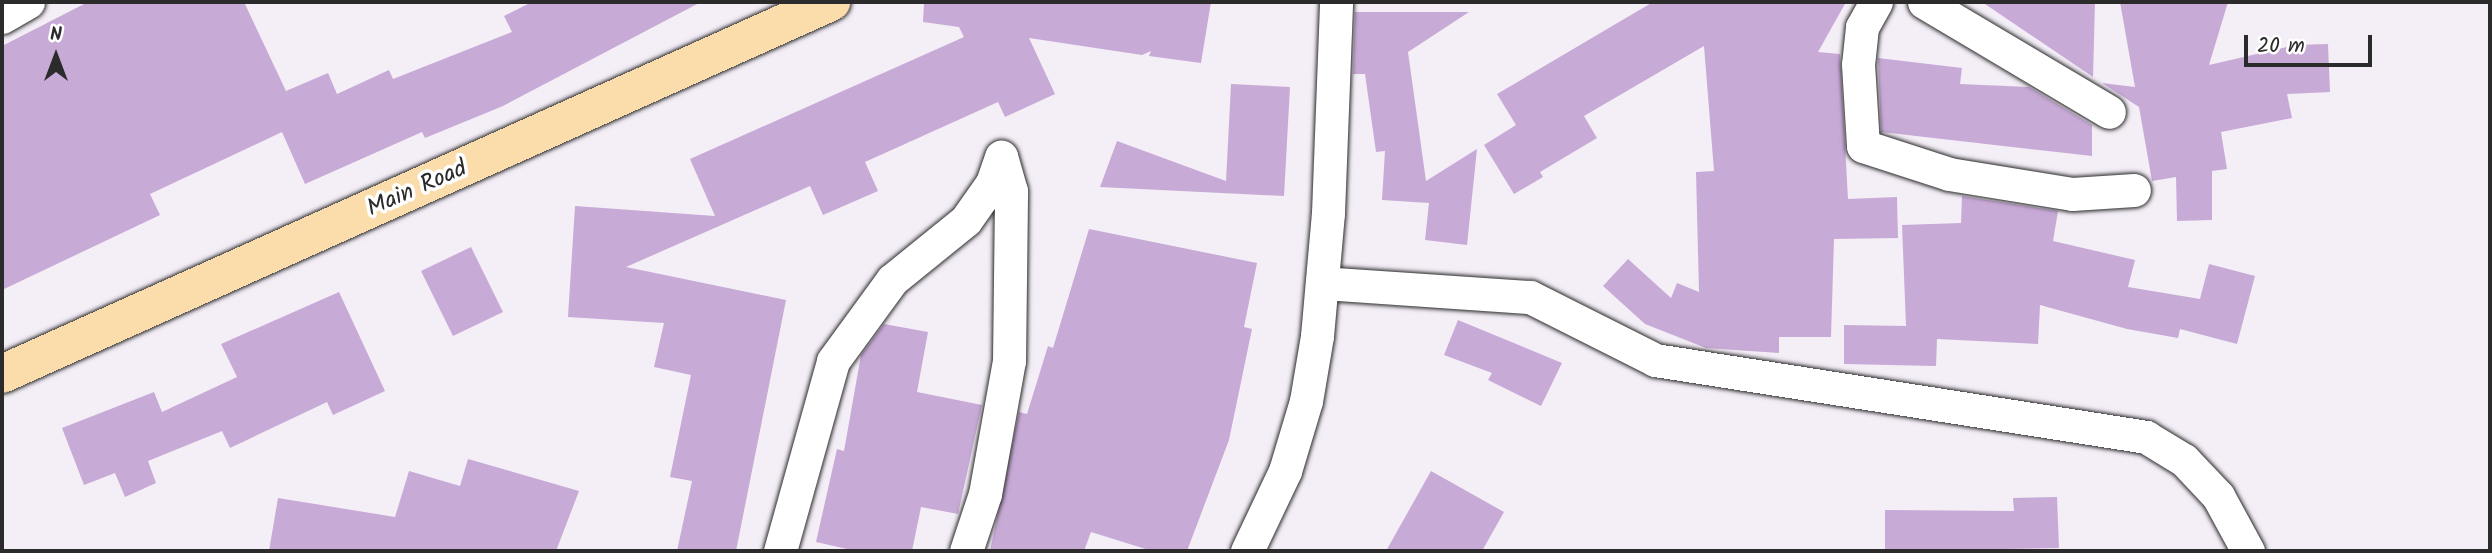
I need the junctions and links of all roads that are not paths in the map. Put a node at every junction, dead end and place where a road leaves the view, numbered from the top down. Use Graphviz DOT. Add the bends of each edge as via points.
graph roads {
  1 [pos="28,2"];
  2 [pos="831,2"];
  3 [pos="1336,2"];
  4 [pos="1876,2"];
  5 [pos="1924,2"];
  6 [pos="2,17"];
  7 [pos="2109,112"];
  8 [pos="2134,190"];
  9 [pos="1322,283"];
  10 [pos="2,374"];
  11 [pos="780,551"];
  12 [pos="966,551"];
  13 [pos="1247,551"];
  14 [pos="2248,551"];
  1 -- 6 [label="street"];
  2 -- 10 [label="main road, Main Road"];
  3 -- 9 [label="street"];
  4 -- 8 [label="street" via="1862,27 1858,64 1863,146 1949,174 2072,194"];
  5 -- 7 [label="street"];
  9 -- 13 [label="street" via="1306,401 1285,471"];
  9 -- 14 [label="street" via="1530,298 1655,360 2146,437 2184,460 2218,496"];
  11 -- 12 [label="street" via="833,361 891,281 966,220 992,183 1001,158 1011,191 1009,361 985,494"];
}
